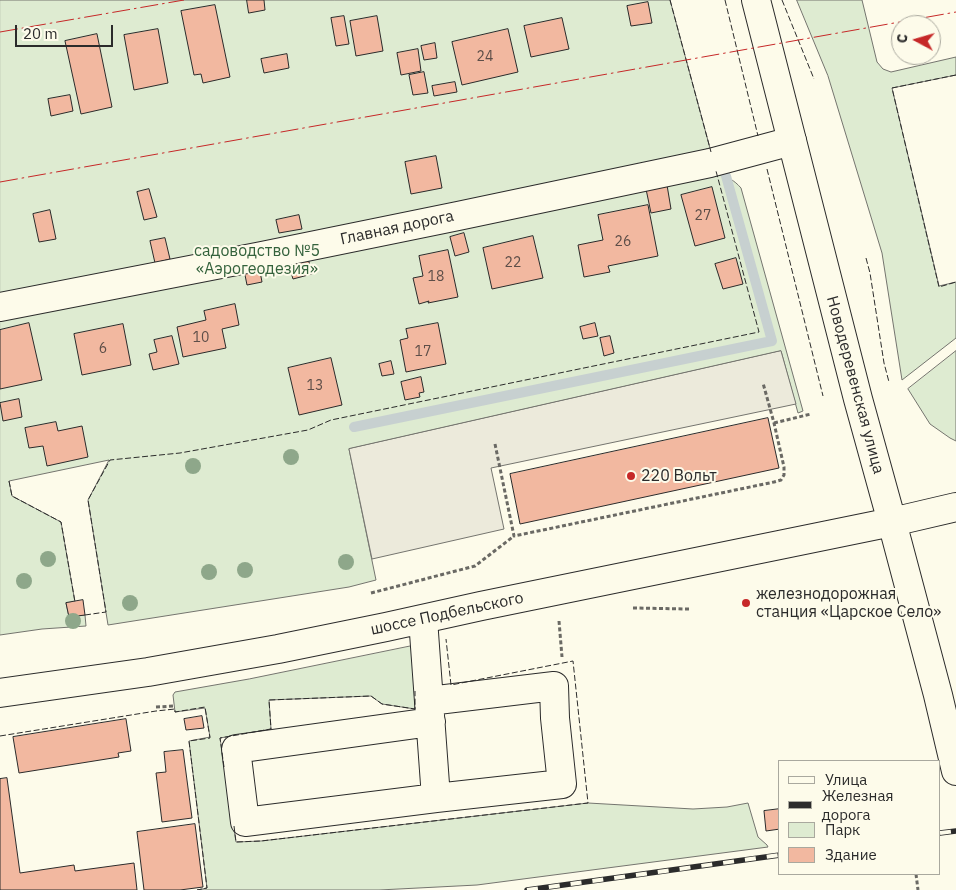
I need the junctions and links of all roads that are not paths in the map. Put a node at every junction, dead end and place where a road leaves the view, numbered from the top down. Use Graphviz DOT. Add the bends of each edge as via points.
graph roads {
  1 [pos="756,0"];
  2 [pos="792,141"];
  3 [pos="0,307"];
  4 [pos="956,507"];
  5 [pos="892,522"];
  6 [pos="423,619"];
  7 [pos="0,693"];
  8 [pos="947,693"];
  9 [pos="430,711"];
  10 [pos="956,770"];
  11 [pos="436,798"];
  1 -- 2 [label="street, Новодеревенская улица"];
  2 -- 3 [label="street, Главная дорога" via="710,163 497,208"];
  2 -- 5 [label="street, Новодеревенская улица"];
  4 -- 5 [label="street, шоссе Подбельского"];
  5 -- 6 [label="street, шоссе Подбельского"];
  5 -- 8 [label="street, Новодеревенская улица"];
  6 -- 7 [label="street, шоссе Подбельского" via="278,649"];
  6 -- 9 [label="street"];
  8 -- 10 [label="street, Новодеревенская улица"];
  9 -- 11 [label="street"];
  9 -- 11 [label="street" via="554,686 562,784"];
  9 -- 11 [label="street" via="236,749 245,822"];
}
